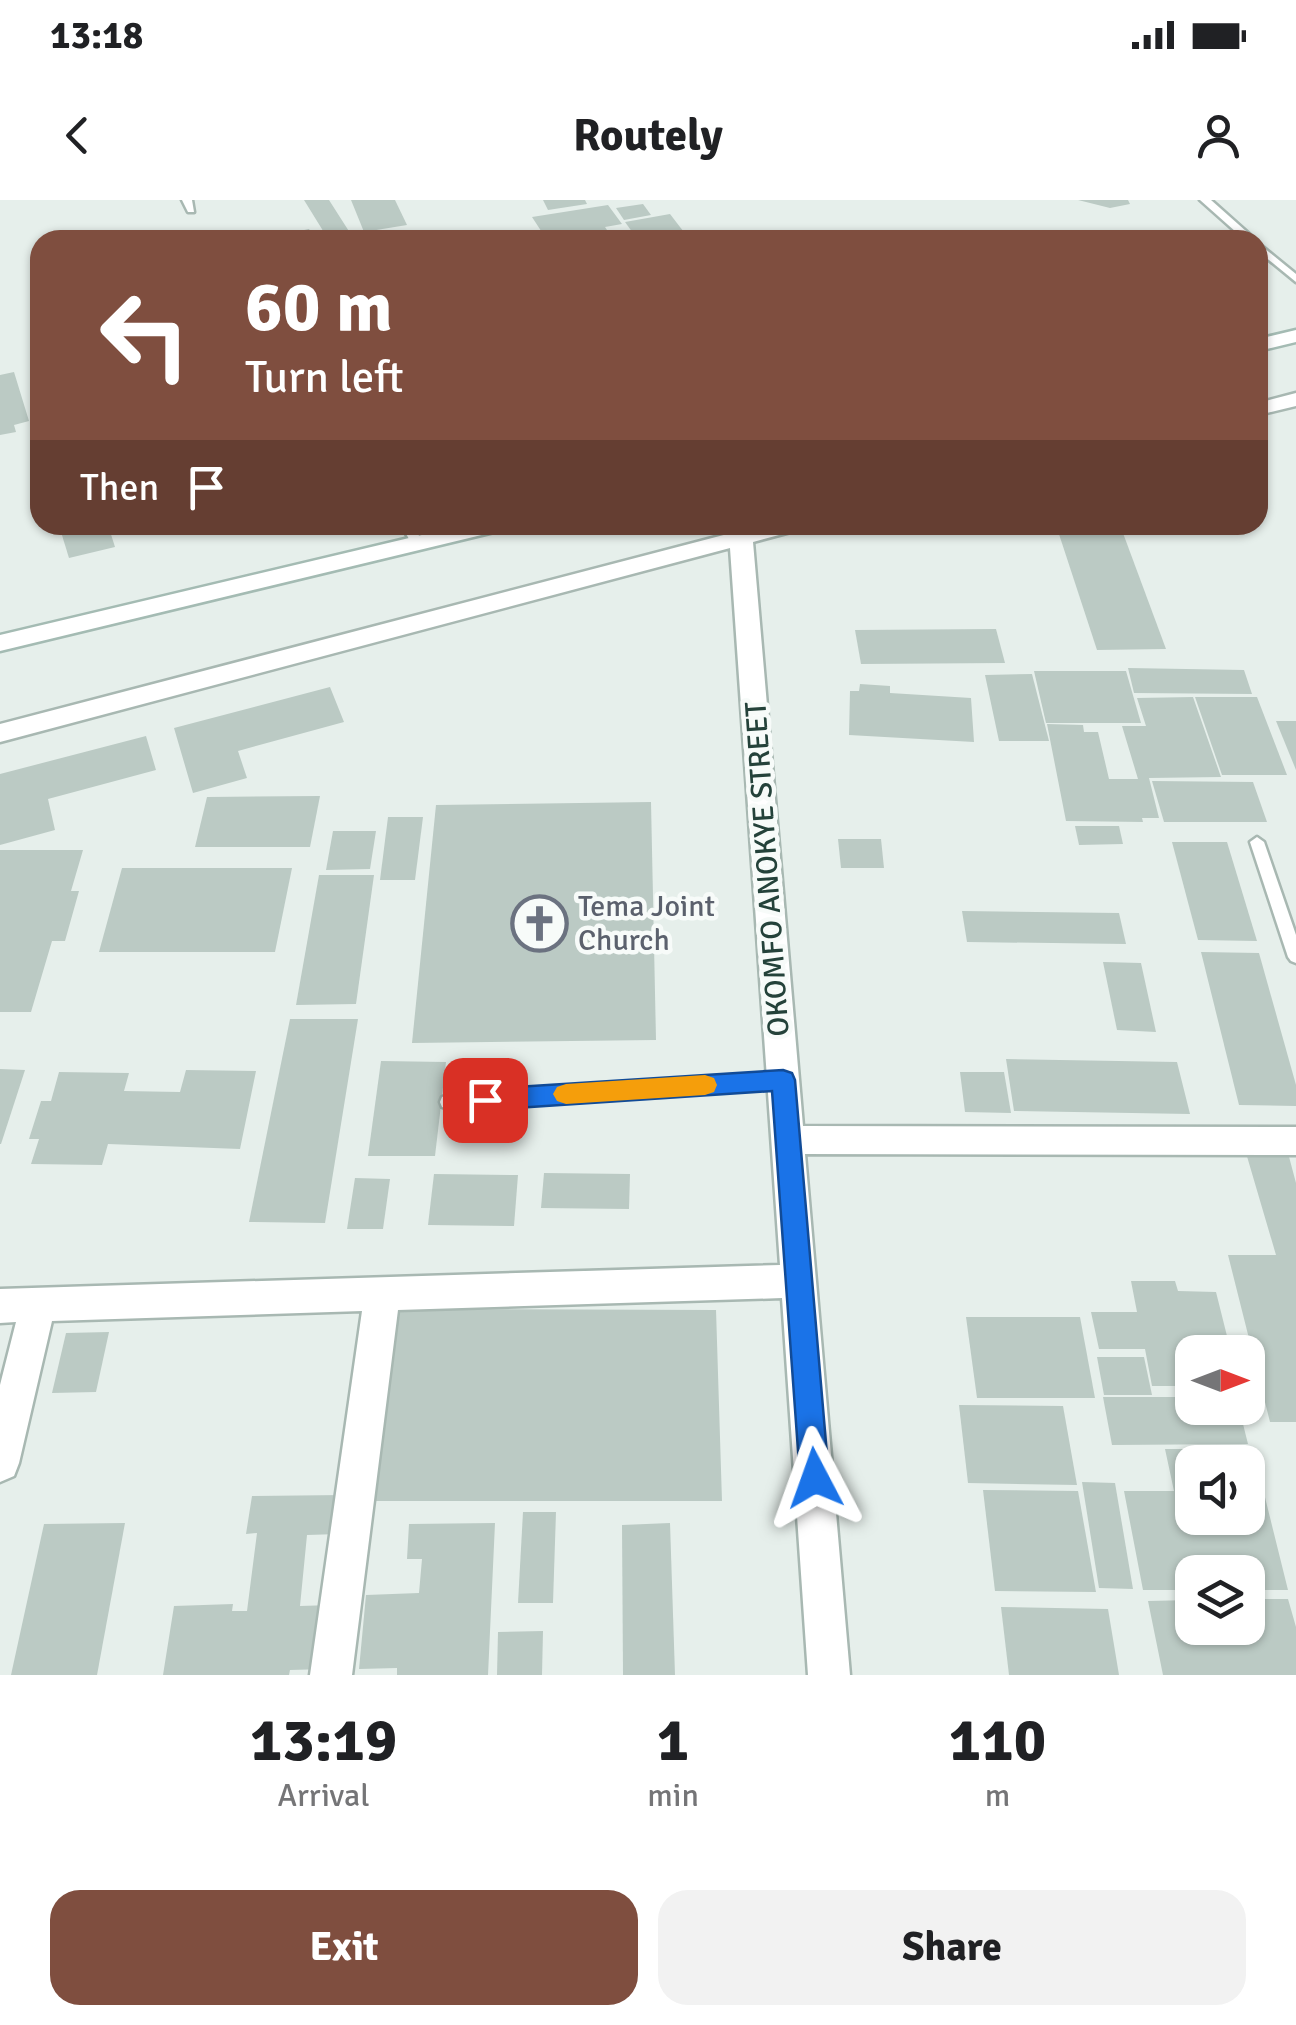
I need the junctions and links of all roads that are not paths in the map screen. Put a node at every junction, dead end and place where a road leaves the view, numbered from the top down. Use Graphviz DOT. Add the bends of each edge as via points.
graph roads {
  1 [pos="1205,200"];
  2 [pos="1240,230"];
  3 [pos="1268,255"];
  4 [pos="1296,279"];
  5 [pos="1296,336"];
  6 [pos="1268,342"];
  7 [pos="1296,400"];
  8 [pos="1268,407"];
  9 [pos="408,535"];
  10 [pos="759,535"];
  11 [pos="741,541"];
  12 [pos="0,643"];
  13 [pos="0,732"];
  14 [pos="1257,842"];
  15 [pos="1296,957"];
  16 [pos="783,1080"];
  17 [pos="448,1102"];
  18 [pos="788,1140"];
  19 [pos="1296,1141"];
  20 [pos="801,1281"];
  21 [pos="382,1297"];
  22 [pos="38,1304"];
  23 [pos="0,1306"];
  24 [pos="0,1463"];
  25 [pos="331,1675"];
  26 [pos="829,1675"];
  1 -- 2 [label="lane"];
  3 -- 4 [label="lane"];
  5 -- 6 [label="street"];
  7 -- 8 [label="street"];
  9 -- 12 [label="street"];
  10 -- 11 [label="street"];
  11 -- 13 [label="street"];
  11 -- 16 [label="street, OKOMFO ANOKYE STREET"];
  14 -- 15 [label="lane"];
  16 -- 17 [label="lane"];
  16 -- 18 [label="street, OKOMFO ANOKYE STREET"];
  18 -- 19 [label="street"];
  18 -- 20 [label="street, OKOMFO ANOKYE STREET"];
  20 -- 21 [label="street"];
  20 -- 26 [label="street, OKOMFO ANOKYE STREET"];
  21 -- 22 [label="street"];
  21 -- 25 [label="street"];
  22 -- 23 [label="street"];
  22 -- 24 [label="street"];
}
